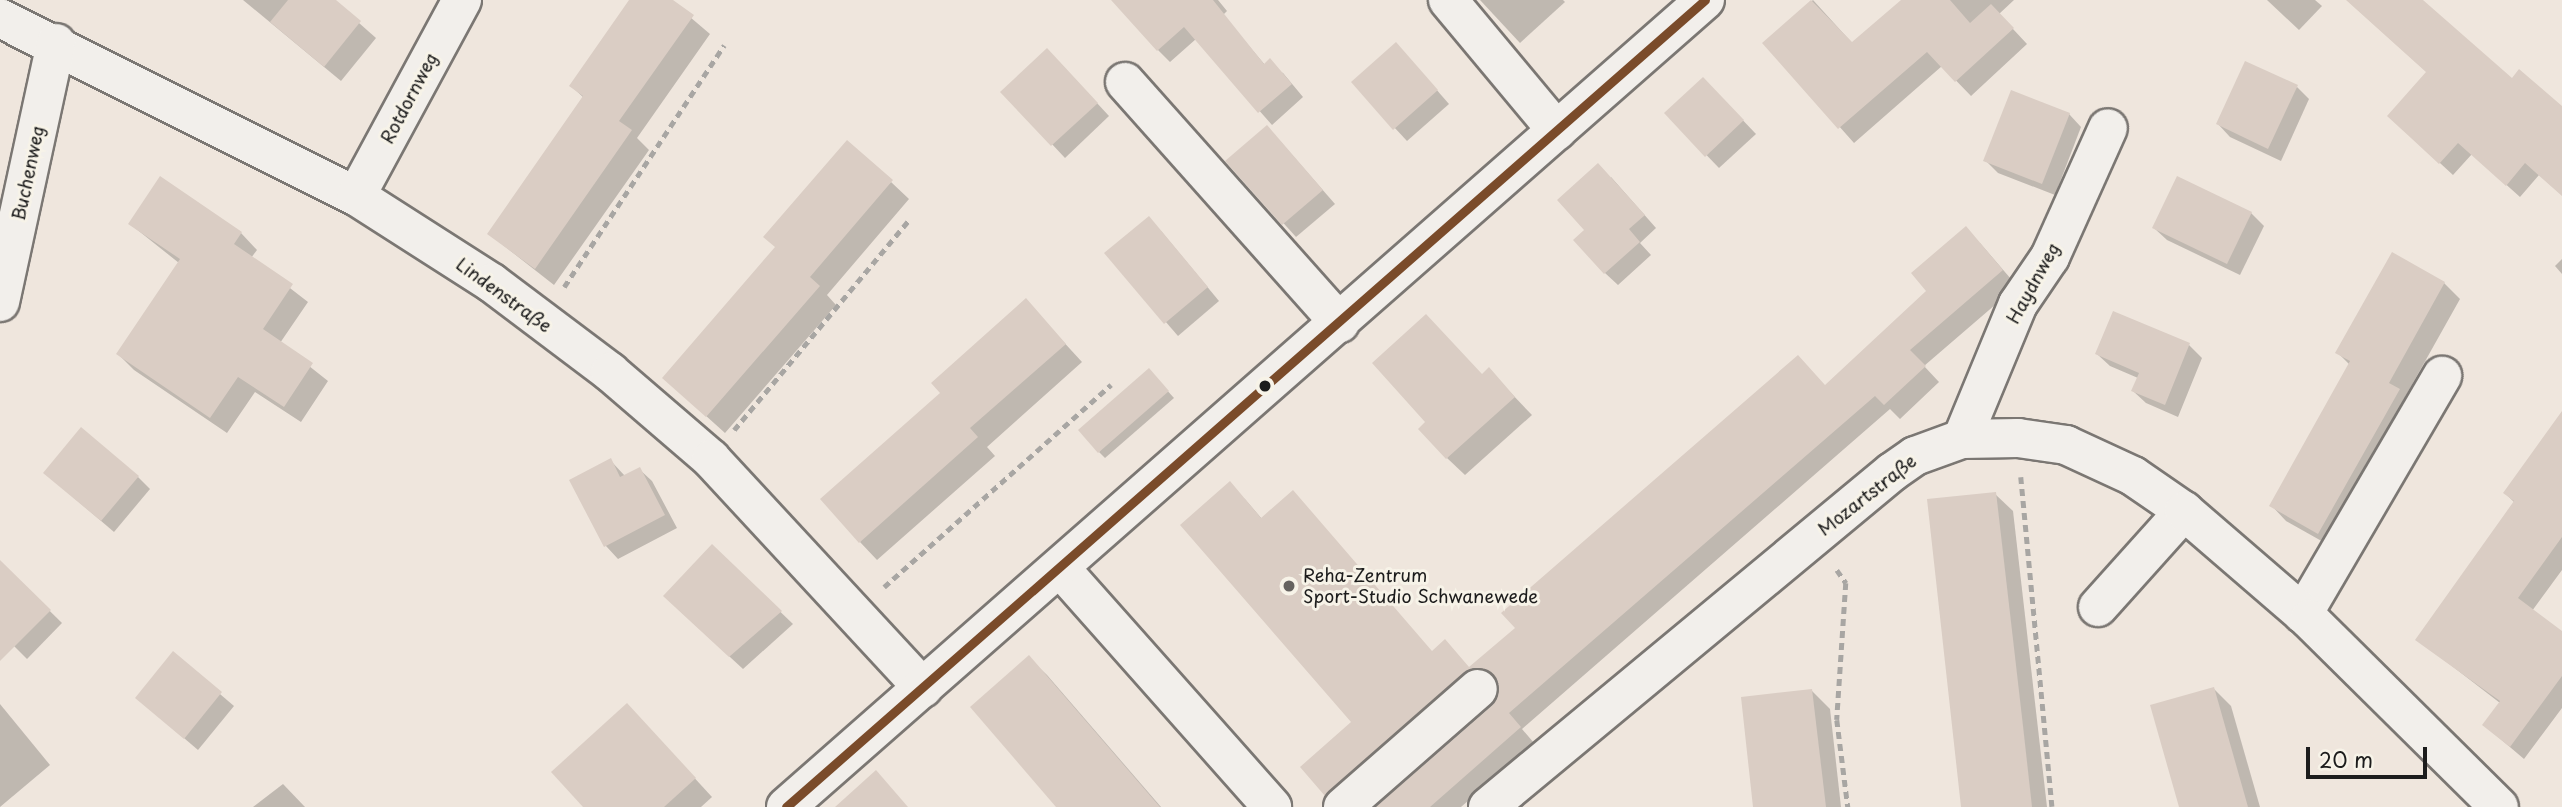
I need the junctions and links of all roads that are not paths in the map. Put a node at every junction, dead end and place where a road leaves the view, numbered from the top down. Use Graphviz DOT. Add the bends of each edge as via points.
graph roads {
  1 [pos="462,0"];
  2 [pos="1448,0"];
  3 [pos="1706,0"];
  4 [pos="1668,12"];
  5 [pos="0,18"];
  6 [pos="56,43"];
  7 [pos="1125,82"];
  8 [pos="2108,128"];
  9 [pos="1557,131"];
  10 [pos="356,196"];
  11 [pos="0,302"];
  12 [pos="1340,323"];
  13 [pos="2442,376"];
  14 [pos="1962,439"];
  15 [pos="2184,511"];
  16 [pos="1061,569"];
  17 [pos="2098,607"];
  18 [pos="2303,614"];
  19 [pos="923,688"];
  20 [pos="1478,689"];
  21 [pos="786,807"];
  22 [pos="1272,807"];
  23 [pos="1343,807"];
  24 [pos="1488,807"];
  25 [pos="2499,807"];
  1 -- 10 [label="street, Rotdornweg"];
  2 -- 9 [label="street"];
  3 -- 4 [label="street"];
  4 -- 9 [label="street"];
  5 -- 6 [label="street, Lindenstraße"];
  6 -- 10 [label="street, Lindenstraße"];
  6 -- 11 [label="street, Buchenweg"];
  7 -- 12 [label="street"];
  8 -- 14 [label="street, Haydnweg" via="2050,257 2018,304"];
  9 -- 12 [label="street"];
  10 -- 19 [label="street, Lindenstraße" via="492,283 710,459"];
  12 -- 16 [label="street"];
  13 -- 18 [label="street"];
  14 -- 15 [label="street, Mozartstraße" via="2018,438 2066,445 2133,475"];
  14 -- 24 [label="street, Mozartstraße" via="1915,456"];
  15 -- 17 [label="street"];
  15 -- 18 [label="street, Mozartstraße"];
  16 -- 19 [label="street"];
  16 -- 22 [label="street"];
  18 -- 25 [label="street, Mozartstraße"];
  19 -- 21 [label="street"];
  20 -- 23 [label="street"];
}
